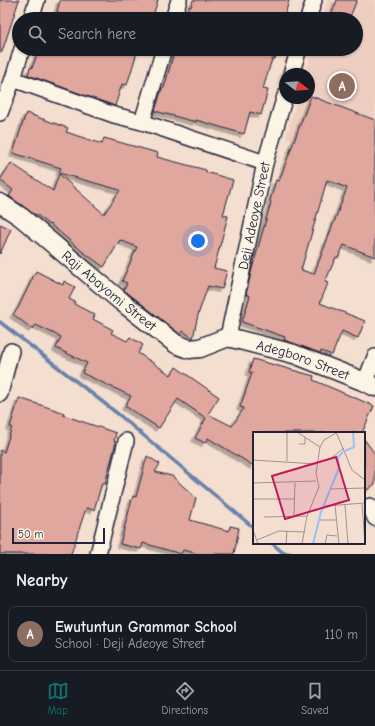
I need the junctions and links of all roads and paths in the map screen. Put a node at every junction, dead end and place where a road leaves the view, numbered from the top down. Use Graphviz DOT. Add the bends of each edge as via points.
graph roads {
  1 [pos="37,0"];
  2 [pos="179,0"];
  3 [pos="314,0"];
  4 [pos="33,12"];
  5 [pos="175,12"];
  6 [pos="310,12"];
  7 [pos="20,56"];
  8 [pos="162,56"];
  9 [pos="297,56"];
  10 [pos="294,68"];
  11 [pos="13,79"];
  12 [pos="283,104"];
  13 [pos="0,113"];
  14 [pos="142,122"];
  15 [pos="265,163"];
  16 [pos="0,203"];
  17 [pos="228,337"];
  18 [pos="11,351"];
  19 [pos="375,358"];
  20 [pos="370,384"];
  21 [pos="0,394"];
  22 [pos="126,441"];
  23 [pos="99,554"];
  1 -- 4 [label="street"];
  2 -- 5 [label="street"];
  3 -- 6 [label="street"];
  7 -- 11 [label="street"];
  8 -- 14 [label="street"];
  9 -- 10 [label="street"];
  11 -- 13 [label="street"];
  11 -- 14 [label="street" via="114,115"];
  12 -- 15 [label="street, Deji Adeoye Street"];
  14 -- 15 [label="street"];
  15 -- 17 [label="street, Deji Adeoye Street"];
  16 -- 17 [label="street, Raji Abayomi Street" via="21,217 176,344 189,349 200,348"];
  17 -- 20 [label="street, Adegboro Street" via="294,354"];
  18 -- 21 [label="street"];
  19 -- 20 [label="street"];
  22 -- 23 [label="street"];
}
